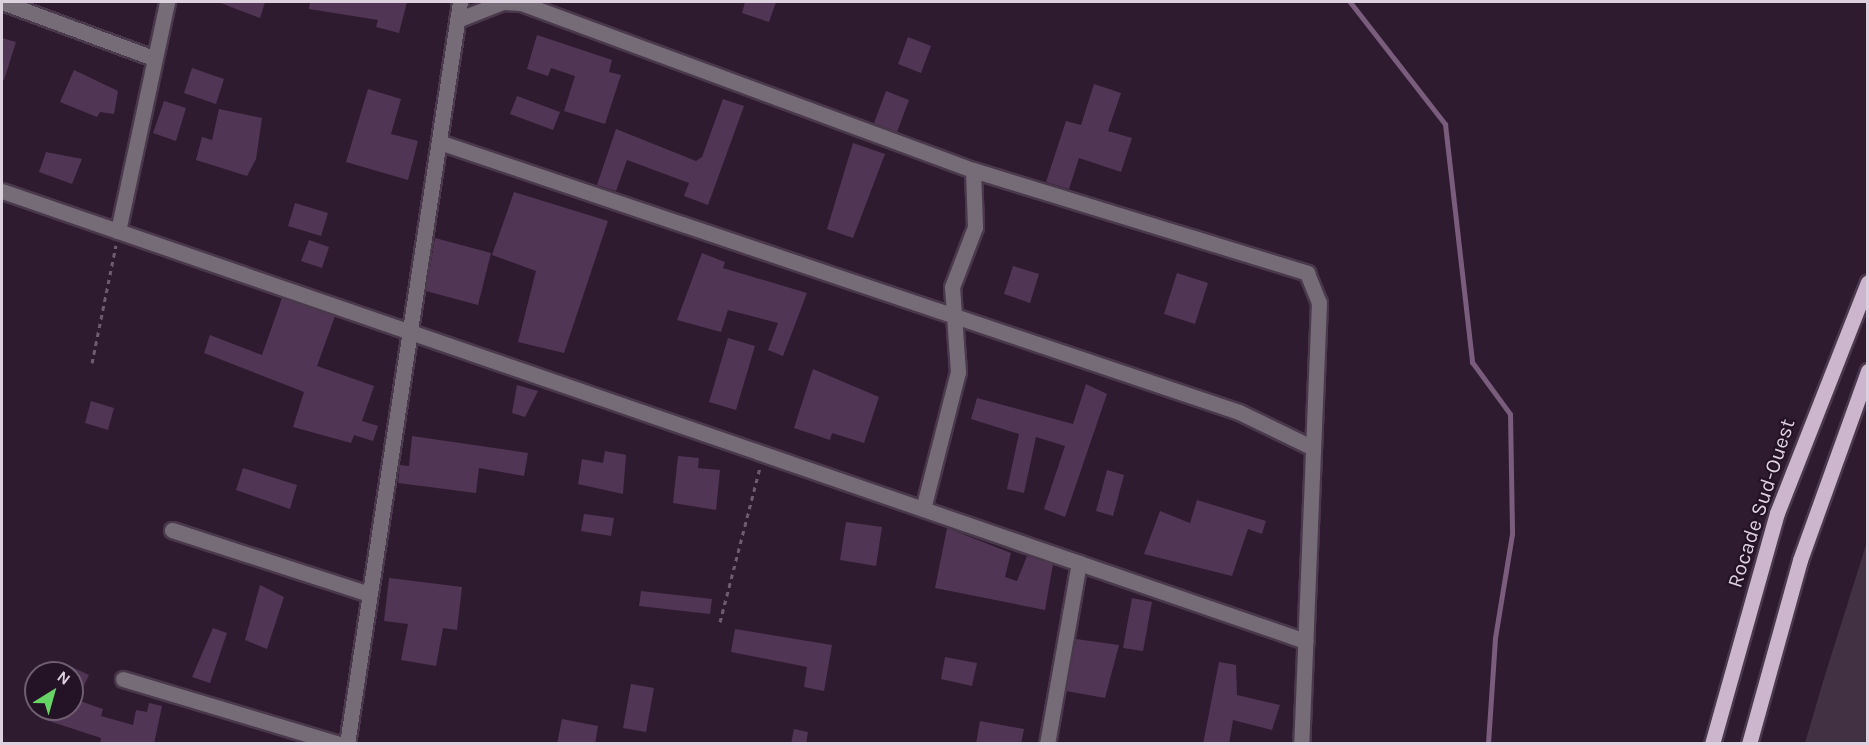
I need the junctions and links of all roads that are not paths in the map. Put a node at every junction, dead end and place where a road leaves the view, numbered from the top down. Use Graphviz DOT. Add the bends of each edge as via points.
graph roads {
  1 [pos="2,2"];
  2 [pos="167,2"];
  3 [pos="460,2"];
  4 [pos="457,20"];
  5 [pos="153,58"];
  6 [pos="439,142"];
  7 [pos="973,170"];
  8 [pos="2,191"];
  9 [pos="118,231"];
  10 [pos="1868,282"];
  11 [pos="955,318"];
  12 [pos="410,331"];
  13 [pos="1868,372"];
  14 [pos="1313,447"];
  15 [pos="923,509"];
  16 [pos="171,530"];
  17 [pos="1079,563"];
  18 [pos="369,594"];
  19 [pos="1305,641"];
  20 [pos="123,679"];
  21 [pos="339,744"];
  22 [pos="347,744"];
  23 [pos="1047,744"];
  24 [pos="1301,744"];
  25 [pos="1712,744"];
  26 [pos="1749,744"];
  1 -- 5 [label="street"];
  2 -- 5 [label="street"];
  3 -- 4 [label="street"];
  4 -- 6 [label="street"];
  4 -- 7 [label="street" via="503,2 521,3"];
  5 -- 9 [label="street"];
  6 -- 11 [label="street"];
  6 -- 12 [label="street"];
  7 -- 11 [label="street" via="975,227 952,287"];
  7 -- 14 [label="street" via="1307,273 1319,302"];
  8 -- 9 [label="street"];
  9 -- 12 [label="street"];
  10 -- 25 [label="main road, Rocade Sud-Ouest" via="1777,513"];
  11 -- 14 [label="street" via="1239,412"];
  11 -- 15 [label="street" via="958,372"];
  12 -- 15 [label="street"];
  12 -- 18 [label="street"];
  13 -- 26 [label="main road" via="1800,560"];
  14 -- 19 [label="street"];
  15 -- 17 [label="street"];
  16 -- 18 [label="street"];
  17 -- 19 [label="street"];
  17 -- 23 [label="street"];
  18 -- 22 [label="street"];
  19 -- 24 [label="street"];
  20 -- 21 [label="street"];
}
